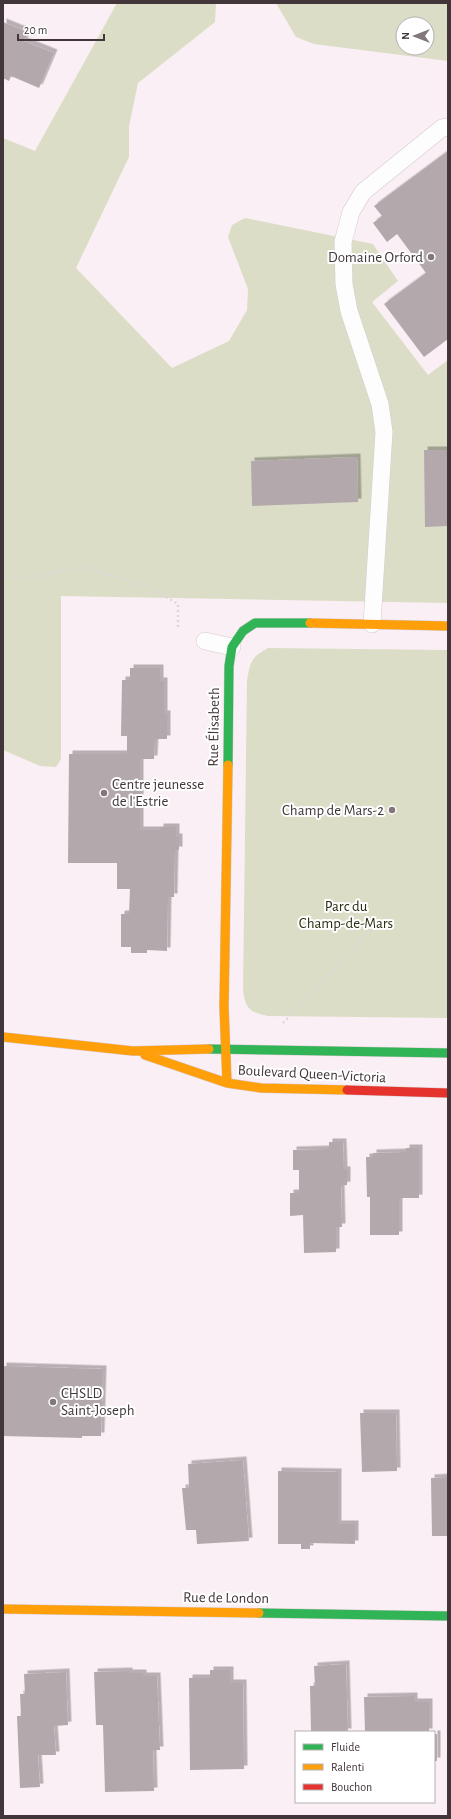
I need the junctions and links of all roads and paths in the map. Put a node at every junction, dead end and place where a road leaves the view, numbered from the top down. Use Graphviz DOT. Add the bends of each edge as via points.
graph roads {
  1 [pos="448,127"];
  2 [pos="3,576"];
  3 [pos="372,624"];
  4 [pos="448,626"];
  5 [pos="178,630"];
  6 [pos="205,641"];
  7 [pos="232,647"];
  8 [pos="374,926"];
  9 [pos="3,1037"];
  10 [pos="225,1048"];
  11 [pos="259,1050"];
  12 [pos="133,1051"];
  13 [pos="448,1053"];
  14 [pos="227,1083"];
  15 [pos="448,1093"];
  16 [pos="3,1609"];
  17 [pos="448,1616"];
  1 -- 3 [label="lane" via="442,128 363,192 351,212 343,242 344,284 349,311 380,404 384,432"];
  2 -- 5 [label="path" via="20,579 84,567 152,589 178,604"];
  3 -- 4 [label="street, Rue Élisabeth"];
  3 -- 7 [label="street, Rue Élisabeth" via="255,623 243,631"];
  6 -- 7 [label="lane"];
  7 -- 10 [label="street, Rue Élisabeth" via="229,666"];
  8 -- 11 [label="path"];
  9 -- 12 [label="street, Boulevard Queen-Victoria"];
  10 -- 11 [label="street, Boulevard Queen-Victoria"];
  10 -- 12 [label="street, Boulevard Queen-Victoria"];
  10 -- 14 [label="street, Rue Élisabeth"];
  11 -- 13 [label="street, Boulevard Queen-Victoria"];
  12 -- 14 [label="street, Boulevard Queen-Victoria"];
  14 -- 15 [label="street, Boulevard Queen-Victoria" via="261,1088"];
  16 -- 17 [label="street, Rue de London"];
}
